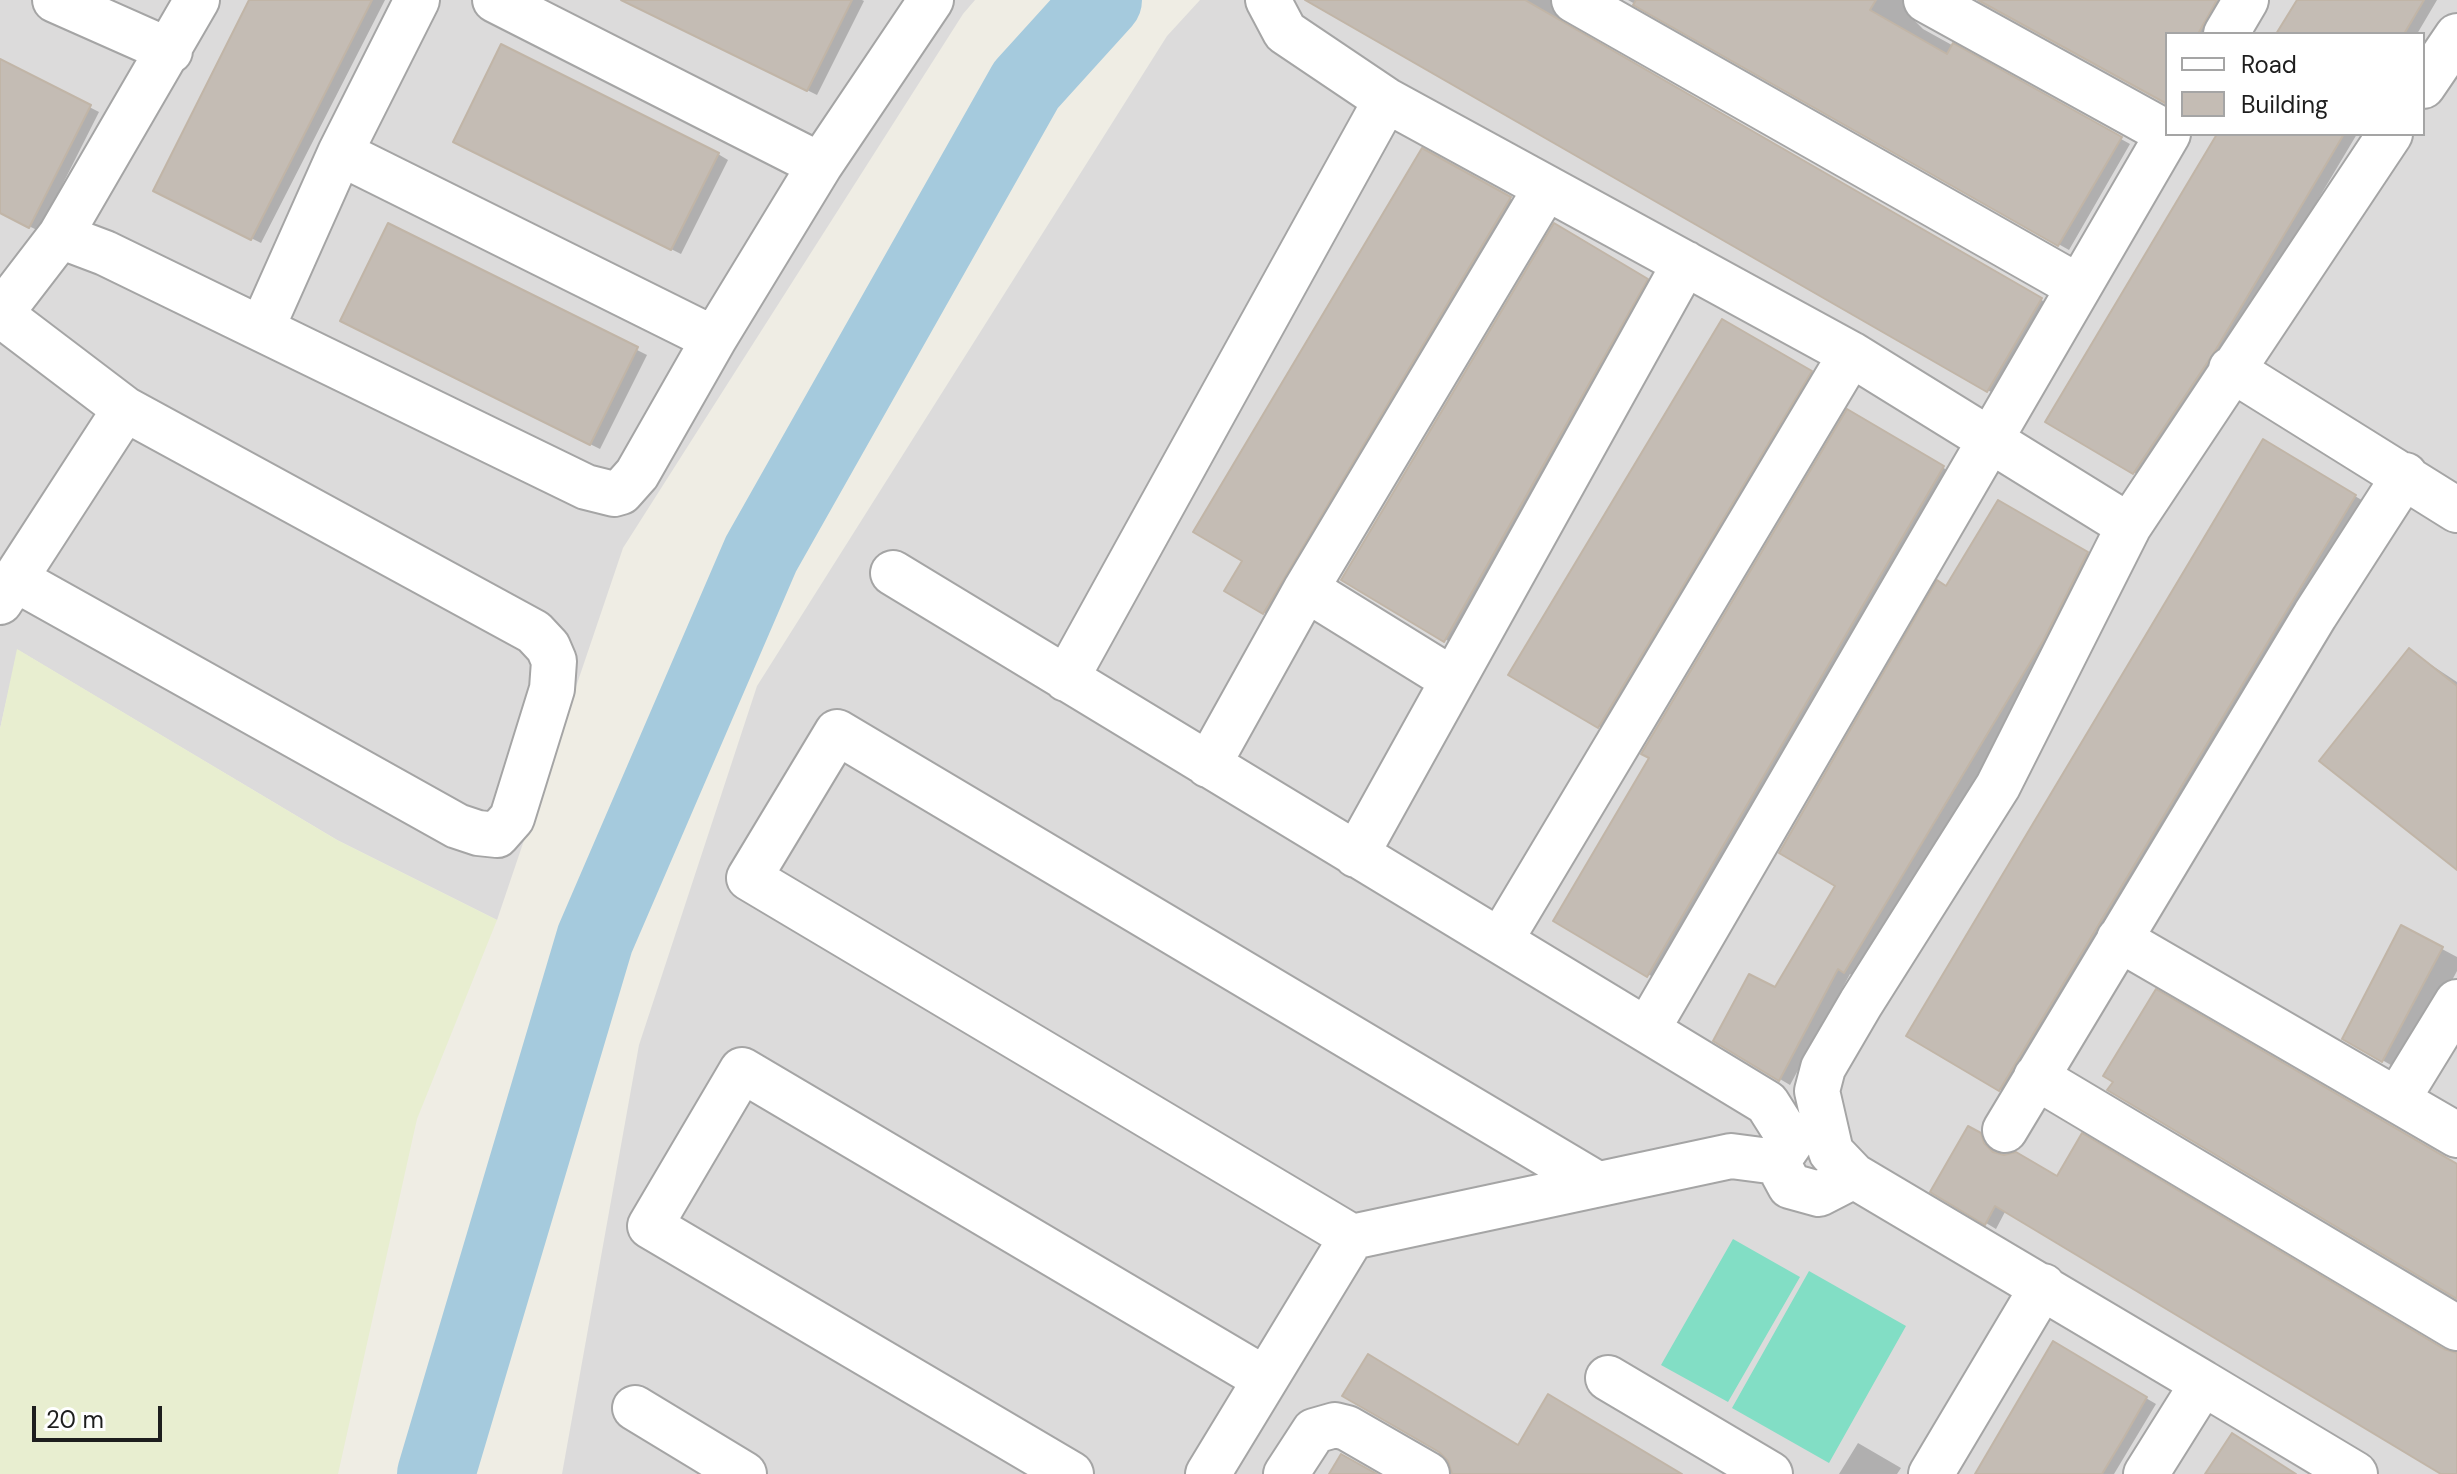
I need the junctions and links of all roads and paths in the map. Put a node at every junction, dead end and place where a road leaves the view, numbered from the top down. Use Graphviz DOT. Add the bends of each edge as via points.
graph roads {
  1 [pos="55,0"];
  2 [pos="197,0"];
  3 [pos="417,0"];
  4 [pos="495,0"];
  5 [pos="931,0"];
  6 [pos="1268,0"];
  7 [pos="1574,0"];
  8 [pos="1926,0"];
  9 [pos="2246,0"];
  10 [pos="2227,32"];
  11 [pos="2457,36"];
  12 [pos="170,51"];
  13 [pos="2425,83"];
  14 [pos="1386,100"];
  15 [pos="2165,131"];
  16 [pos="2166,136"];
  17 [pos="2389,136"];
  18 [pos="340,153"];
  19 [pos="820,165"];
  20 [pos="1546,188"];
  21 [pos="60,236"];
  22 [pos="1685,263"];
  23 [pos="2079,287"];
  24 [pos="262,328"];
  25 [pos="714,339"];
  26 [pos="1851,354"];
  27 [pos="2231,369"];
  28 [pos="125,409"];
  29 [pos="1989,438"];
  30 [pos="2405,475"];
  31 [pos="2457,510"];
  32 [pos="2129,526"];
  33 [pos="893,573"];
  34 [pos="1306,589"];
  35 [pos="7,591"];
  36 [pos="1066,679"];
  37 [pos="1453,680"];
  38 [pos="1208,765"];
  39 [pos="1356,855"];
  40 [pos="2119,939"];
  41 [pos="1500,941"];
  42 [pos="2457,1002"];
  43 [pos="1647,1030"];
  44 [pos="2036,1077"];
  45 [pos="2397,1100"];
  46 [pos="2005,1130"];
  47 [pos="2457,1135"];
  48 [pos="1796,1141"];
  49 [pos="1854,1176"];
  50 [pos="1597,1184"];
  51 [pos="1352,1237"];
  52 [pos="2043,1286"];
  53 [pos="2457,1328"];
  54 [pos="1608,1378"];
  55 [pos="1265,1379"];
  56 [pos="2203,1383"];
  57 [pos="635,1408"];
  58 [pos="744,1474"];
  59 [pos="1071,1474"];
  60 [pos="1208,1474"];
  61 [pos="1286,1474"];
  62 [pos="1427,1474"];
  63 [pos="1770,1474"];
  64 [pos="1931,1474"];
  65 [pos="2146,1474"];
  66 [pos="2355,1474"];
  1 -- 12 [label="street"];
  2 -- 12 [label="street"];
  3 -- 18 [label="street"];
  4 -- 19 [label="street"];
  5 -- 19 [label="street"];
  6 -- 14 [label="street" via="1294,40"];
  7 -- 23 [label="street"];
  8 -- 15 [label="street"];
  9 -- 10 [label="street"];
  11 -- 13 [label="street"];
  12 -- 21 [label="street"];
  14 -- 20 [label="street"];
  14 -- 36 [label="street"];
  16 -- 23 [label="street"];
  17 -- 27 [label="street"];
  18 -- 24 [label="street"];
  18 -- 25 [label="street"];
  19 -- 25 [label="street"];
  20 -- 22 [label="street"];
  20 -- 34 [label="street"];
  21 -- 24 [label="street"];
  21 -- 28 [label="street" via="0,314"];
  22 -- 26 [label="street"];
  22 -- 37 [label="street"];
  23 -- 29 [label="street"];
  24 -- 25 [label="street" via="586,487 614,494 637,474"];
  26 -- 29 [label="street"];
  26 -- 41 [label="street"];
  27 -- 30 [label="street"];
  27 -- 32 [label="street"];
  28 -- 35 [label="street"];
  28 -- 35 [label="street" via="534,632 554,661 552,689 512,818 497,835 457,826"];
  29 -- 32 [label="street"];
  29 -- 43 [label="street"];
  30 -- 31 [label="street"];
  30 -- 40 [label="street"];
  32 -- 48 [label="street" via="1998,786 1823,1068"];
  33 -- 36 [label="street"];
  34 -- 37 [label="street"];
  34 -- 38 [label="street"];
  36 -- 38 [label="street"];
  37 -- 39 [label="street"];
  38 -- 39 [label="street"];
  39 -- 41 [label="street"];
  40 -- 44 [label="street"];
  40 -- 45 [label="street"];
  41 -- 43 [label="street"];
  42 -- 45 [label="street"];
  43 -- 48 [label="street" via="1767,1103"];
  44 -- 46 [label="street"];
  44 -- 53 [label="street"];
  45 -- 47 [label="street"];
  48 -- 49 [label="street" via="1831,1152"];
  48 -- 49 [label="street" via="1790,1186 1819,1194"];
  48 -- 50 [label="street"];
  49 -- 52 [label="street"];
  50 -- 51 [label="street"];
  50 -- 51 [label="street" via="837,732 749,878"];
  51 -- 55 [label="street"];
  52 -- 56 [label="street"];
  52 -- 64 [label="street"];
  54 -- 63 [label="street"];
  55 -- 59 [label="street" via="742,1070 650,1226"];
  55 -- 60 [label="street"];
  56 -- 65 [label="street"];
  56 -- 66 [label="street"];
  57 -- 58 [label="street"];
  61 -- 62 [label="street" via="1314,1431 1335,1425"];
}
